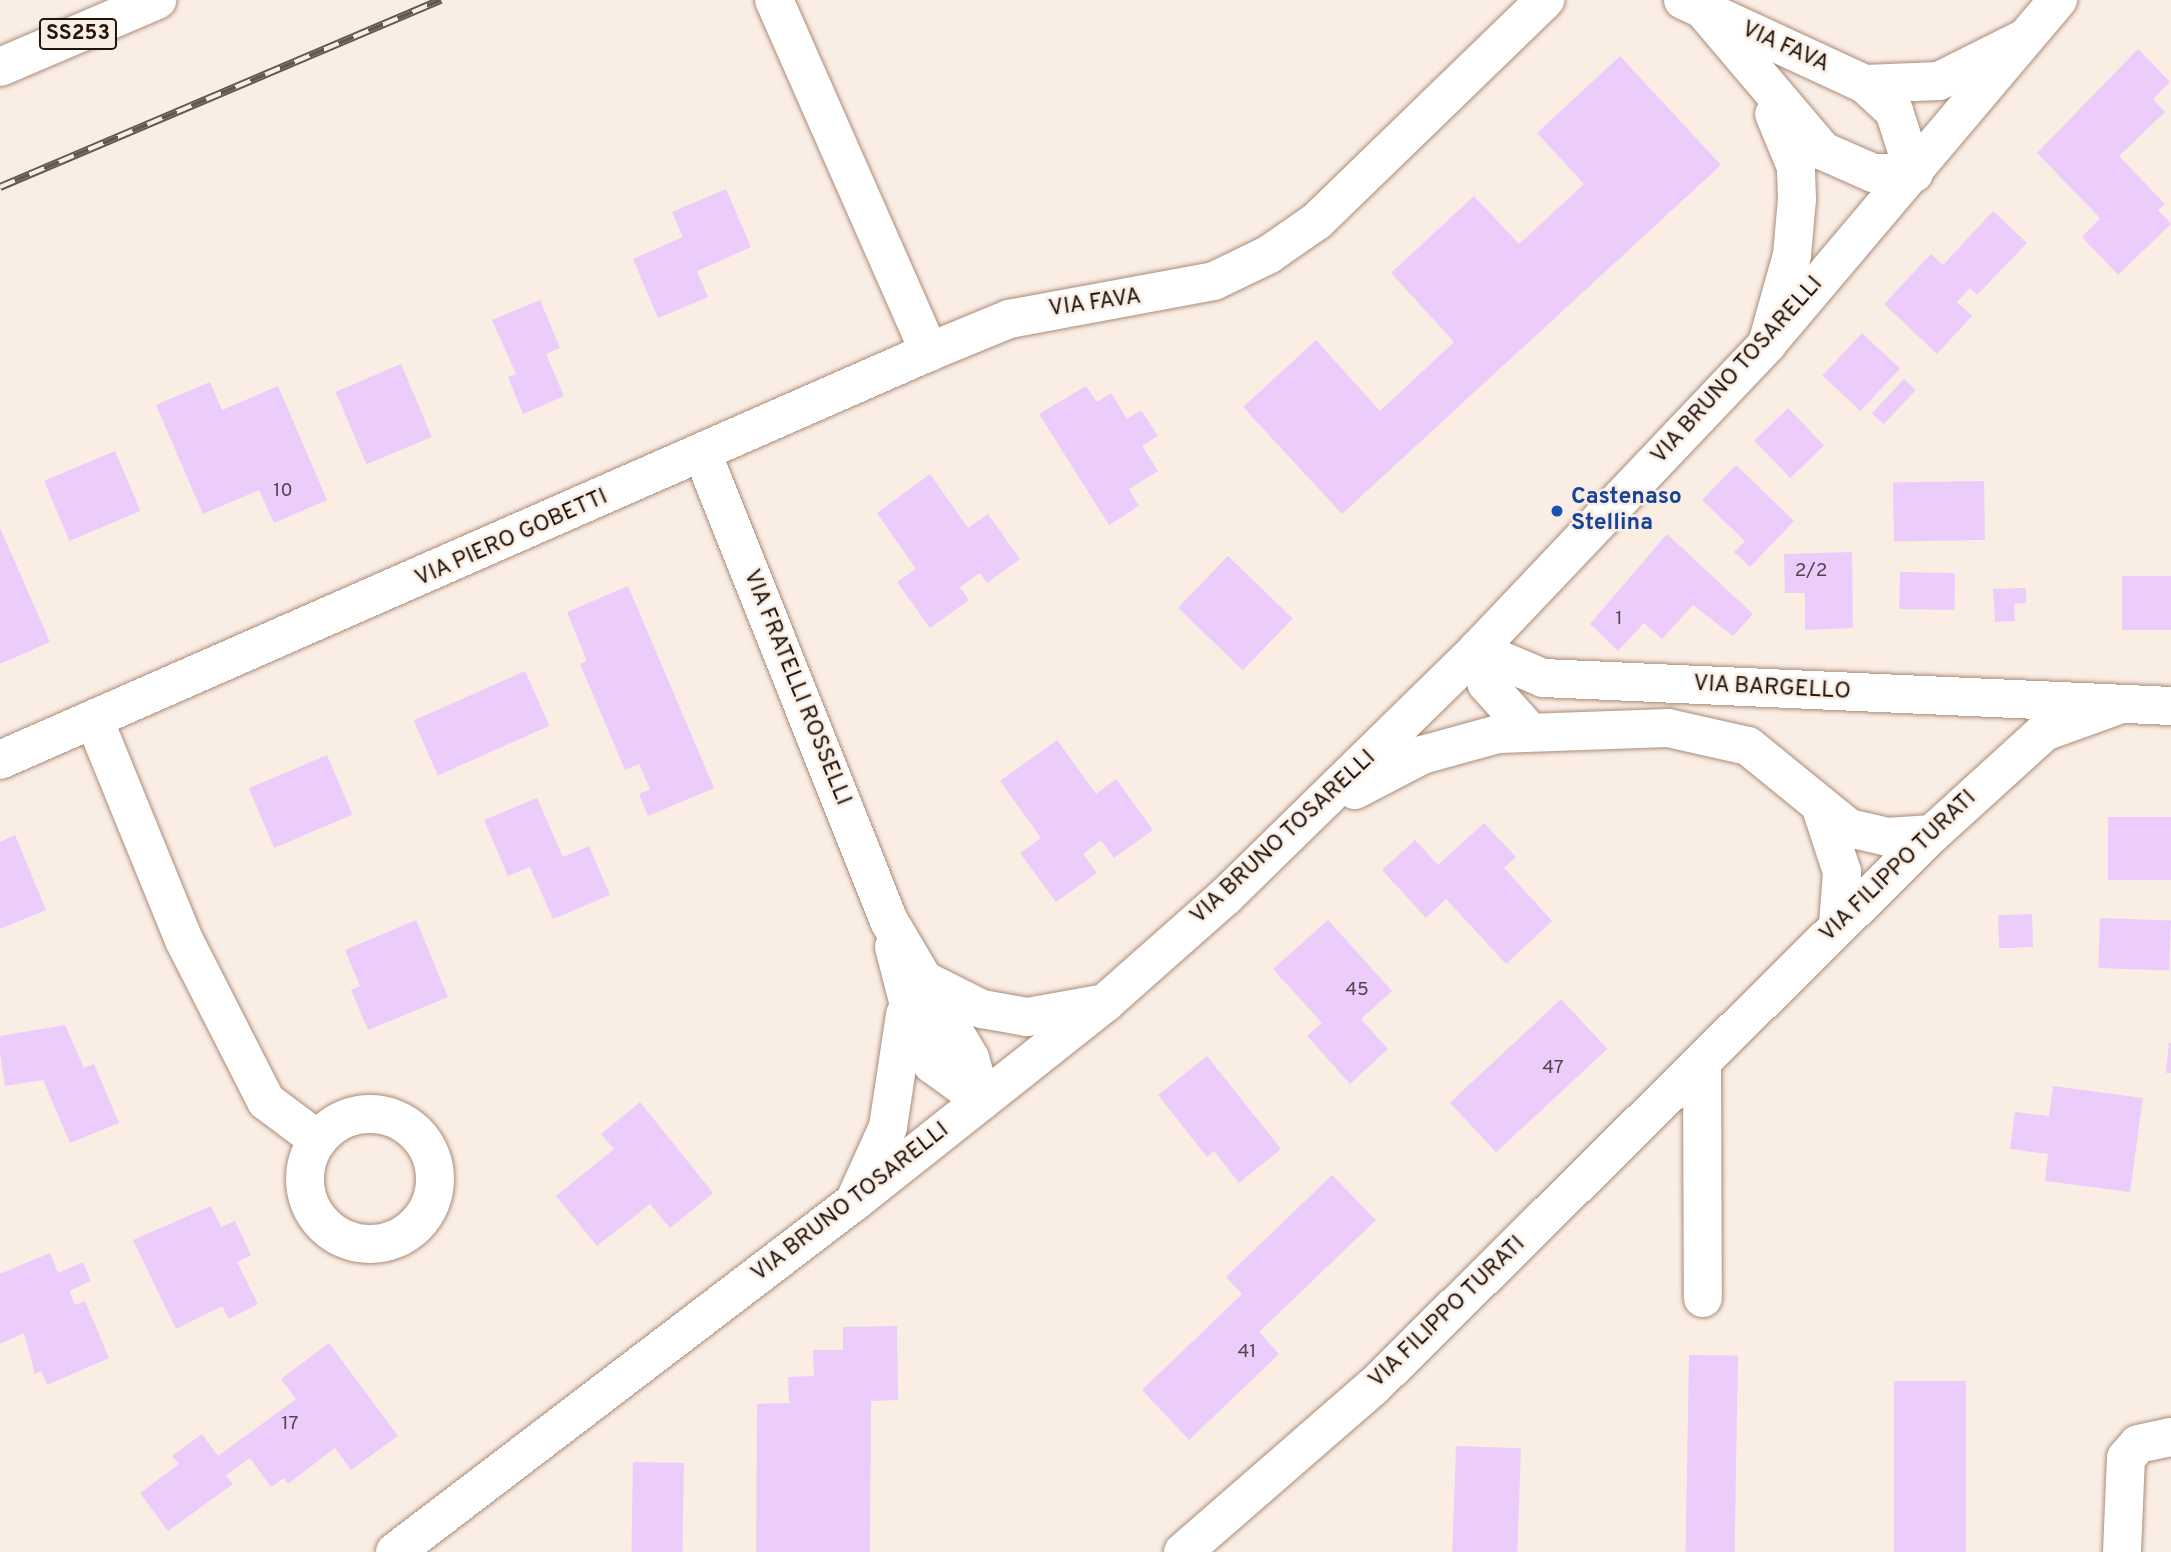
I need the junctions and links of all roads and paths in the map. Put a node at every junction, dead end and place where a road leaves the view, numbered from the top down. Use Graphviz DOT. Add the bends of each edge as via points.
graph roads {
  1 [pos="157,0"];
  2 [pos="774,0"];
  3 [pos="1545,0"];
  4 [pos="2057,0"];
  5 [pos="1694,6"];
  6 [pos="2031,35"];
  7 [pos="0,67"];
  8 [pos="1759,81"];
  9 [pos="1865,84"];
  10 [pos="1914,173"];
  11 [pos="1767,344"];
  12 [pos="929,352"];
  13 [pos="703,455"];
  14 [pos="1477,650"];
  15 [pos="2119,705"];
  16 [pos="2171,706"];
  17 [pos="94,722"];
  18 [pos="1528,730"];
  19 [pos="0,760"];
  20 [pos="1319,809"];
  21 [pos="1822,811"];
  22 [pos="1932,834"];
  23 [pos="1838,925"];
  24 [pos="916,991"];
  25 [pos="1105,1003"];
  26 [pos="1702,1063"];
  27 [pos="982,1100"];
  28 [pos="318,1140"];
  29 [pos="854,1202"];
  30 [pos="1703,1298"];
  31 [pos="2171,1437"];
  32 [pos="395,1552"];
  33 [pos="1183,1552"];
  34 [pos="2122,1552"];
  1 -- 7 [label="street, SS253"];
  2 -- 12 [label="street"];
  3 -- 12 [label="street, VIA FAVA" via="1317,221 1268,255 1214,281 1009,319"];
  4 -- 6 [label="street, VIA BRUNO TOSARELLI"];
  5 -- 8 [label="street, VIA FAVA"];
  5 -- 9 [label="street, VIA FAVA"];
  6 -- 9 [label="street, VIA FAVA" via="1939,81"];
  6 -- 10 [label="street, VIA BRUNO TOSARELLI"];
  8 -- 10 [label="street, VIA FAVA" via="1801,131 1848,167"];
  8 -- 11 [label="street, VIA FAVA" via="1792,155 1797,199 1792,255"];
  9 -- 10 [label="street, VIA FAVA" via="1894,111"];
  10 -- 11 [label="street, VIA BRUNO TOSARELLI"];
  11 -- 14 [label="street, VIA BRUNO TOSARELLI"];
  12 -- 13 [label="street, VIA PIERO GOBETTI"];
  13 -- 17 [label="street, VIA PIERO GOBETTI"];
  13 -- 24 [label="street, VIA FRATELLI ROSSELLI"];
  14 -- 15 [label="street, VIA BARGELLO" via="1544,678"];
  14 -- 18 [label="street" via="1487,684"];
  14 -- 20 [label="street, VIA BRUNO TOSARELLI"];
  15 -- 16 [label="street, VIA BARGELLO"];
  15 -- 22 [label="street, VIA FILIPPO TURATI" via="2044,732"];
  17 -- 19 [label="street, VIA PIERO GOBETTI"];
  17 -- 28 [label="street" via="184,940 266,1101"];
  18 -- 20 [label="street, VIA BARGELLO" via="1422,755"];
  18 -- 21 [label="street, VIA BARGELLO" via="1707,732 1748,746 1779,767"];
  20 -- 25 [label="street, VIA BRUNO TOSARELLI"];
  21 -- 22 [label="street, VIA BARGELLO" via="1867,834"];
  21 -- 23 [label="street, VIA BARGELLO" via="1842,872"];
  22 -- 23 [label="street, VIA FILIPPO TURATI"];
  23 -- 26 [label="street, VIA FILIPPO TURATI"];
  24 -- 25 [label="street" via="1027,1017"];
  24 -- 27 [label="street, VIA FRATELLI ROSSELLI" via="970,1058"];
  24 -- 29 [label="street, VIA FRATELLI ROSSELLI" via="888,1127"];
  25 -- 27 [label="street, VIA BRUNO TOSARELLI"];
  26 -- 30 [label="street"];
  26 -- 33 [label="street, VIA FILIPPO TURATI" via="1373,1387"];
  27 -- 29 [label="street, VIA BRUNO TOSARELLI"];
  29 -- 32 [label="street, VIA BRUNO TOSARELLI"];
  31 -- 34 [label="street" via="2138,1444 2126,1458"];
}
